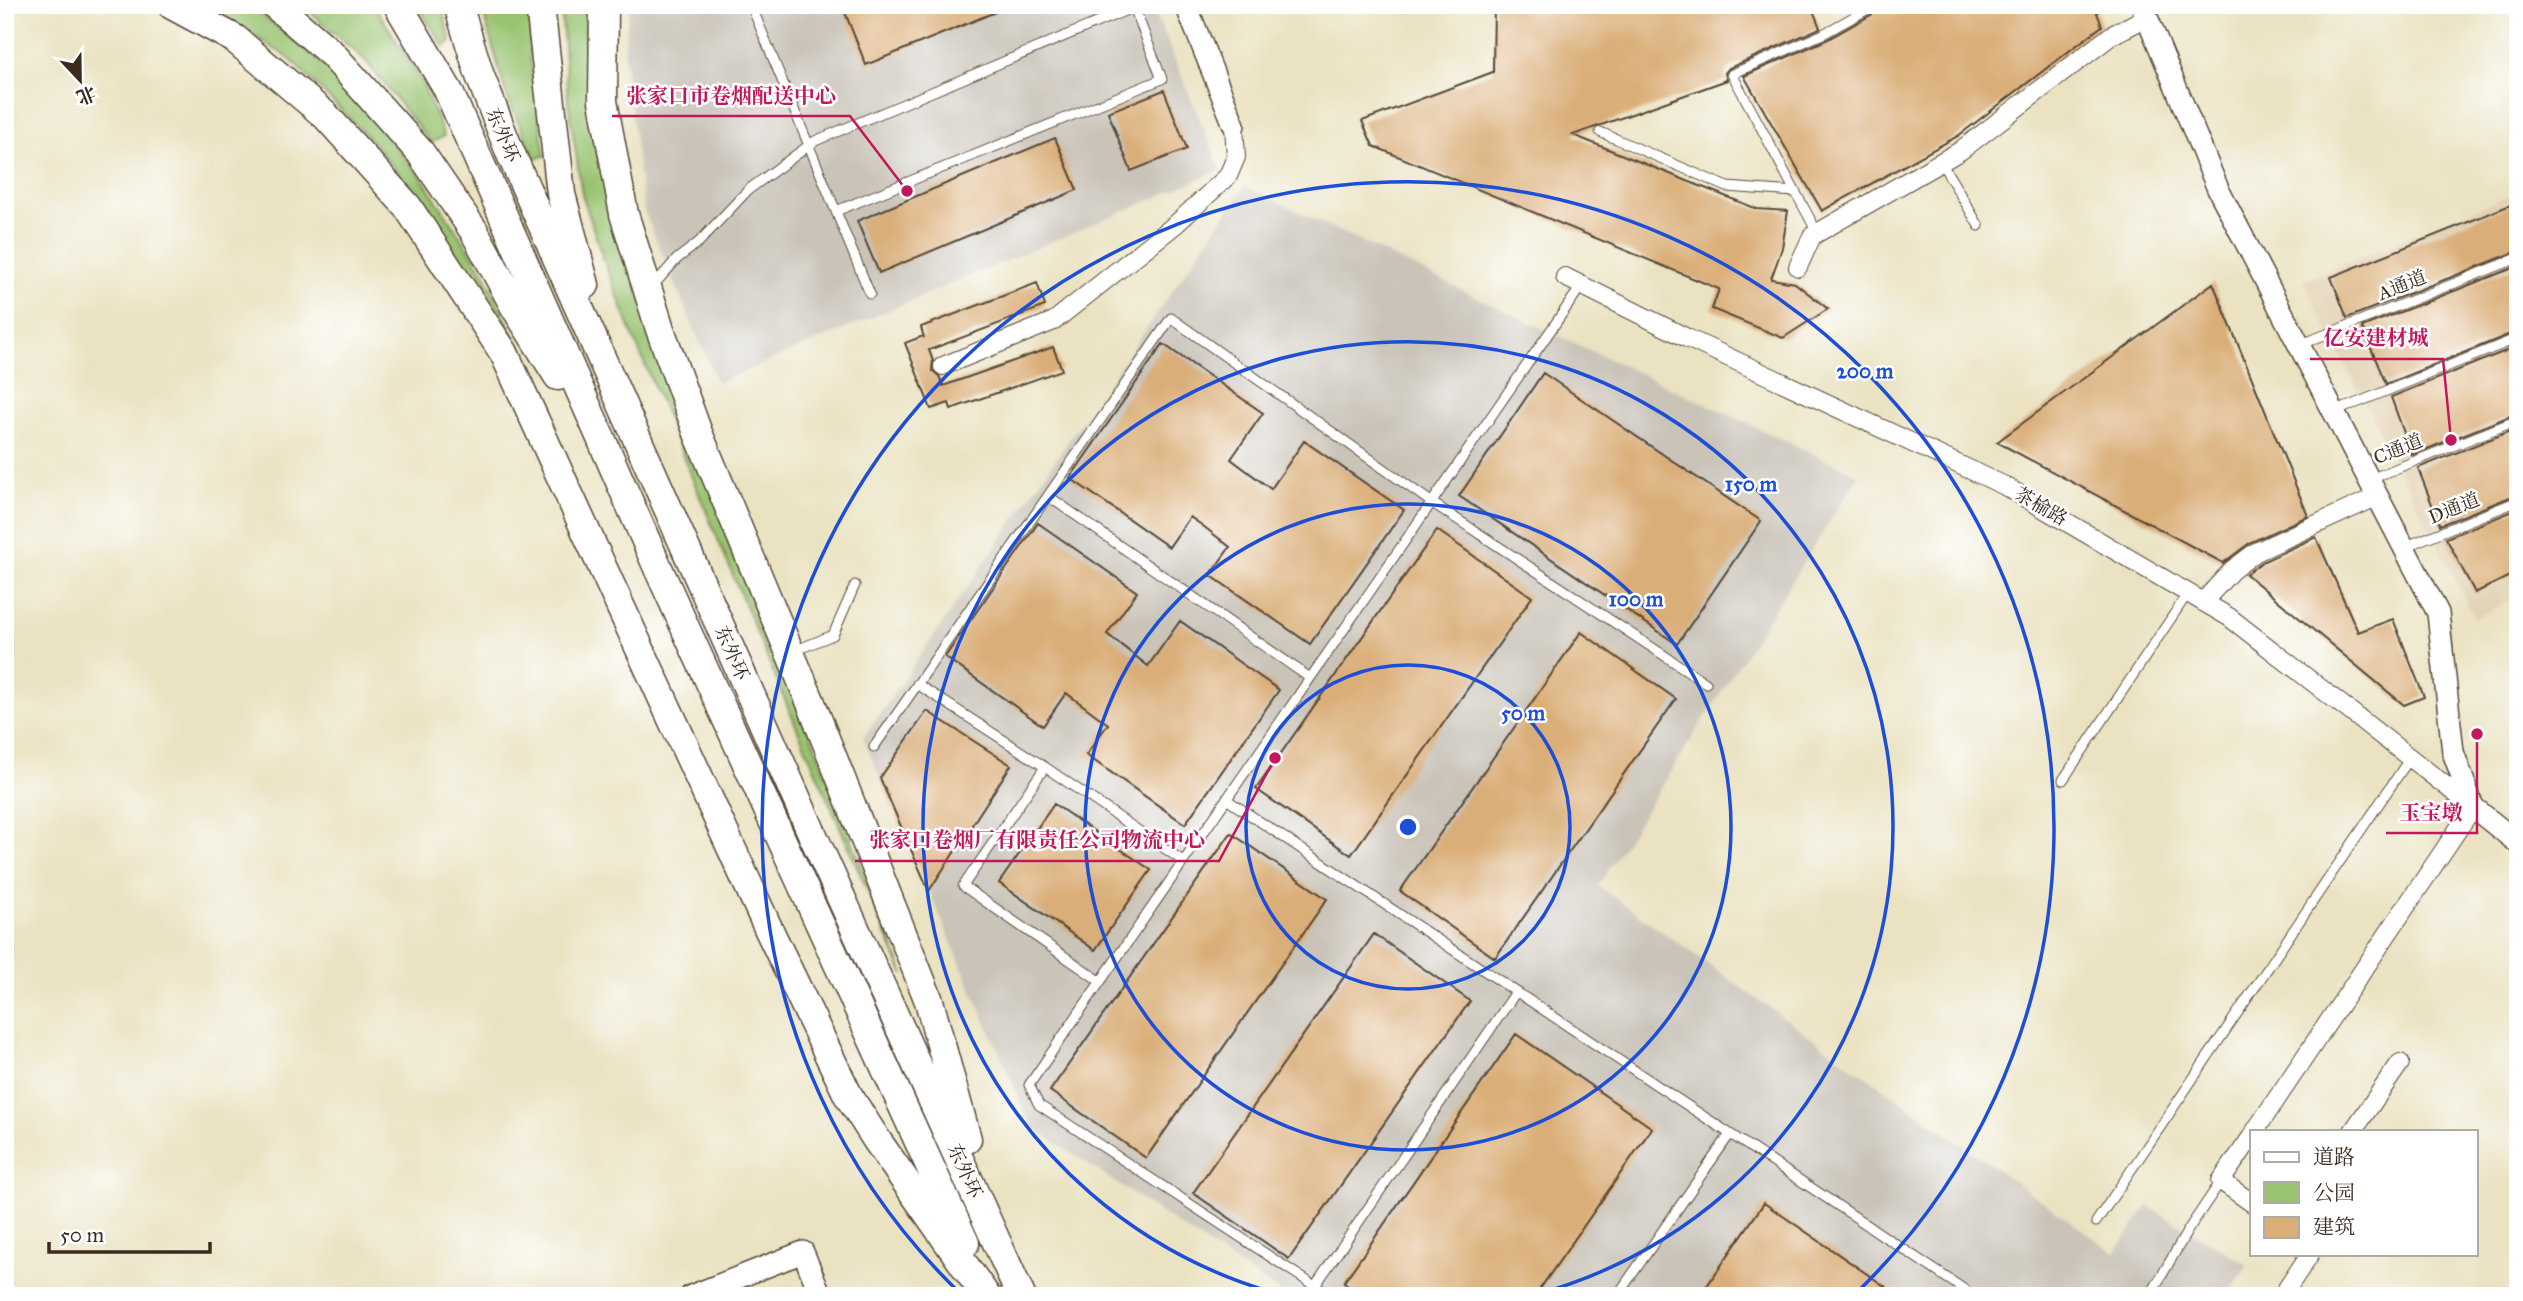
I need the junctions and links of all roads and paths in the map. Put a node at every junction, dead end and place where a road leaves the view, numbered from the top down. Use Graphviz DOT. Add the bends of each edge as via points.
graph roads {
  1 [pos="172,5"];
  2 [pos="275,5"];
  3 [pos="398,5"];
  4 [pos="458,5"];
  5 [pos="540,5"];
  6 [pos="604,5"];
  7 [pos="751,5"];
  8 [pos="1186,5"];
  9 [pos="1875,5"];
  10 [pos="1133,6"];
  11 [pos="2145,11"];
  12 [pos="1234,125"];
  13 [pos="1600,132"];
  14 [pos="809,145"];
  15 [pos="1941,162"];
  16 [pos="1796,192"];
  17 [pos="836,211"];
  18 [pos="1979,226"];
  19 [pos="1817,232"];
  20 [pos="2518,258"];
  21 [pos="1798,267"];
  22 [pos="1565,277"];
  23 [pos="1582,285"];
  24 [pos="648,292"];
  25 [pos="870,295"];
  26 [pos="2518,338"];
  27 [pos="2299,345"];
  28 [pos="943,366"];
  29 [pos="2334,412"];
  30 [pos="2518,420"];
  31 [pos="642,450"];
  32 [pos="611,462"];
  33 [pos="2374,488"];
  34 [pos="1048,496"];
  35 [pos="2518,501"];
  36 [pos="1432,502"];
  37 [pos="2404,547"];
  38 [pos="855,585"];
  39 [pos="2196,598"];
  40 [pos="790,653"];
  41 [pos="1310,678"];
  42 [pos="1706,683"];
  43 [pos="917,684"];
  44 [pos="874,747"];
  45 [pos="2410,758"];
  46 [pos="1045,767"];
  47 [pos="2063,780"];
  48 [pos="1226,799"];
  49 [pos="2473,807"];
  50 [pos="2518,843"];
  51 [pos="1183,861"];
  52 [pos="1100,981"];
  53 [pos="1516,992"];
  54 [pos="2400,1063"];
  55 [pos="2256,1130"];
  56 [pos="2354,1130"];
  57 [pos="1730,1134"];
  58 [pos="2250,1139"];
  59 [pos="2221,1181"];
  60 [pos="2250,1202"];
  61 [pos="2096,1222"];
  62 [pos="2309,1256"];
  63 [pos="1315,1286"];
  64 [pos="1021,1295"];
  65 [pos="691,1296"];
  66 [pos="821,1296"];
  67 [pos="987,1296"];
  68 [pos="1330,1296"];
  69 [pos="1617,1296"];
  70 [pos="1974,1296"];
  71 [pos="2150,1296"];
  72 [pos="2282,1296"];
  1 -- 67 [label="main road" via="235,39 326,116 407,206 504,353 848,1095"];
  2 -- 32 [label="main road" via="332,54 420,152 474,231 514,307"];
  3 -- 32 [label="main road" via="448,90"];
  4 -- 31 [label="main road, 东外环" via="494,114"];
  5 -- 31 [label="main road" via="561,194 579,267"];
  6 -- 24 [label="main road" via="603,101 624,214"];
  7 -- 14 [label="lane"];
  8 -- 12 [label="street"];
  9 -- 16 [label="lane" via="1823,34 1732,74"];
  10 -- 14 [label="lane"];
  10 -- 17 [label="lane" via="1162,79"];
  11 -- 15 [label="street"];
  11 -- 27 [label="street" via="2217,189"];
  12 -- 28 [label="street" via="1236,157 1228,176 1176,224 1054,321"];
  13 -- 16 [label="lane" via="1727,187"];
  14 -- 17 [label="lane"];
  14 -- 24 [label="lane" via="748,190"];
  15 -- 18 [label="lane"];
  15 -- 19 [label="street"];
  16 -- 19 [label="lane"];
  17 -- 25 [label="lane"];
  19 -- 21 [label="street"];
  20 -- 27 [label="lane, A通道"];
  22 -- 23 [label="street, 茶榆路"];
  23 -- 36 [label="lane"];
  23 -- 39 [label="street, 茶榆路" via="2006,486"];
  24 -- 40 [label="main road" via="698,433"];
  26 -- 29 [label="lane"];
  27 -- 29 [label="street"];
  29 -- 33 [label="street"];
  30 -- 33 [label="lane, C通道"];
  31 -- 64 [label="main road, 东外环"];
  32 -- 67 [label="main road"];
  33 -- 37 [label="street"];
  33 -- 39 [label="street" via="2256,552"];
  34 -- 36 [label="lane" via="1171,318"];
  34 -- 41 [label="lane"];
  34 -- 43 [label="lane"];
  35 -- 37 [label="lane, D通道"];
  36 -- 41 [label="lane"];
  36 -- 42 [label="lane"];
  37 -- 49 [label="street" via="2438,613 2453,752"];
  38 -- 40 [label="lane" via="833,635"];
  39 -- 45 [label="street, 茶榆路" via="2229,617"];
  39 -- 47 [label="lane"];
  40 -- 64 [label="main road" via="929,1001 959,1115"];
  41 -- 48 [label="lane"];
  43 -- 44 [label="lane"];
  43 -- 46 [label="lane"];
  45 -- 49 [label="street, 茶榆路"];
  45 -- 61 [label="lane"];
  46 -- 51 [label="lane"];
  46 -- 52 [label="lane" via="963,886"];
  48 -- 51 [label="lane"];
  48 -- 53 [label="lane"];
  49 -- 50 [label="street, 茶榆路"];
  49 -- 55 [label="street"];
  51 -- 52 [label="lane"];
  52 -- 63 [label="lane" via="1029,1085 1039,1105"];
  53 -- 57 [label="lane"];
  53 -- 63 [label="lane"];
  54 -- 56 [label="street"];
  57 -- 69 [label="lane"];
  57 -- 70 [label="lane"];
  58 -- 59 [label="street"];
  59 -- 60 [label="street"];
  59 -- 71 [label="lane"];
  62 -- 72 [label="street"];
  63 -- 68 [label="lane"];
  65 -- 66 [label="street" via="803,1252"];
}
